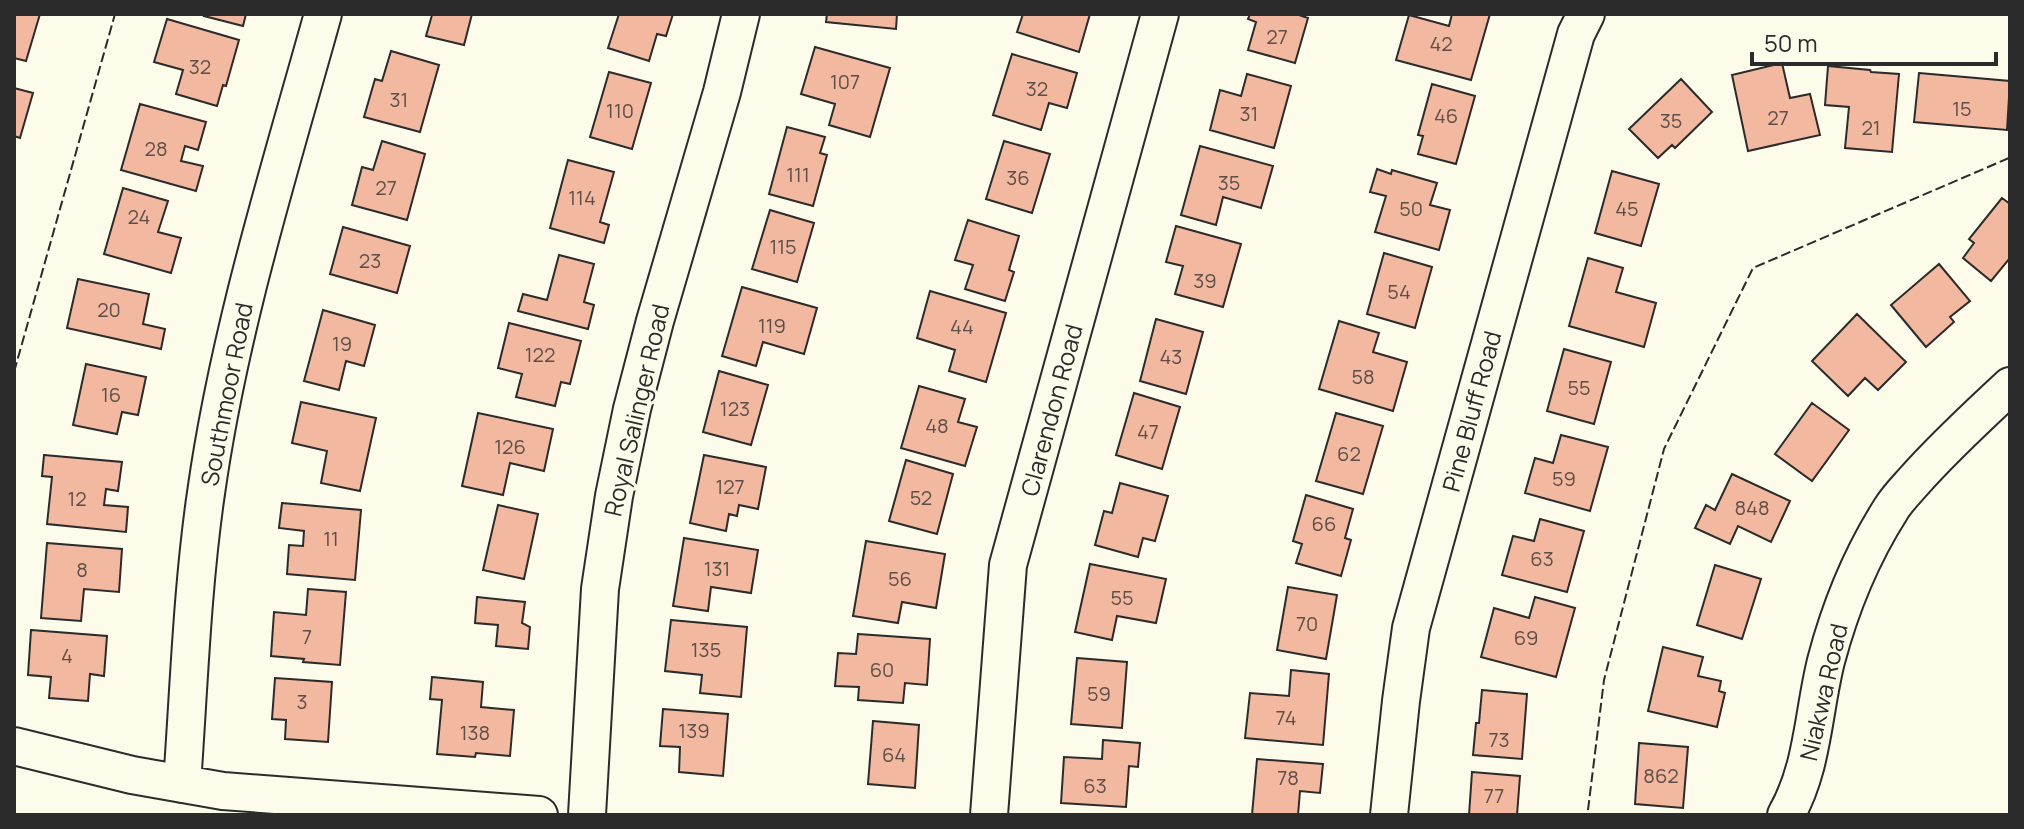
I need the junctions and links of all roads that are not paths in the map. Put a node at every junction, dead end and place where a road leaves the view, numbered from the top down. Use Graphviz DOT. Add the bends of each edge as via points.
graph roads {
  1 [pos="323,14"];
  2 [pos="741,14"];
  3 [pos="1160,14"];
  4 [pos="1586,14"];
  5 [pos="2010,386"];
  6 [pos="14,746"];
  7 [pos="182,784"];
  8 [pos="539,815"];
  9 [pos="587,815"];
  10 [pos="989,815"];
  11 [pos="1389,815"];
  12 [pos="1786,815"];
  1 -- 7 [label="street, Southmoor Road" via="244,299 218,420 197,567"];
  2 -- 9 [label="street, Royal Salinger Road" via="655,321 614,496 600,589"];
  3 -- 10 [label="street, Clarendon Road" via="1008,565"];
  4 -- 11 [label="street, Pine Bluff Road" via="1576,34 1411,628"];
  5 -- 12 [label="street, Niakwa Road" via="1892,507 1860,563 1835,627 1808,761"];
  6 -- 7 [label="street"];
  7 -- 8 [label="street"];
}
